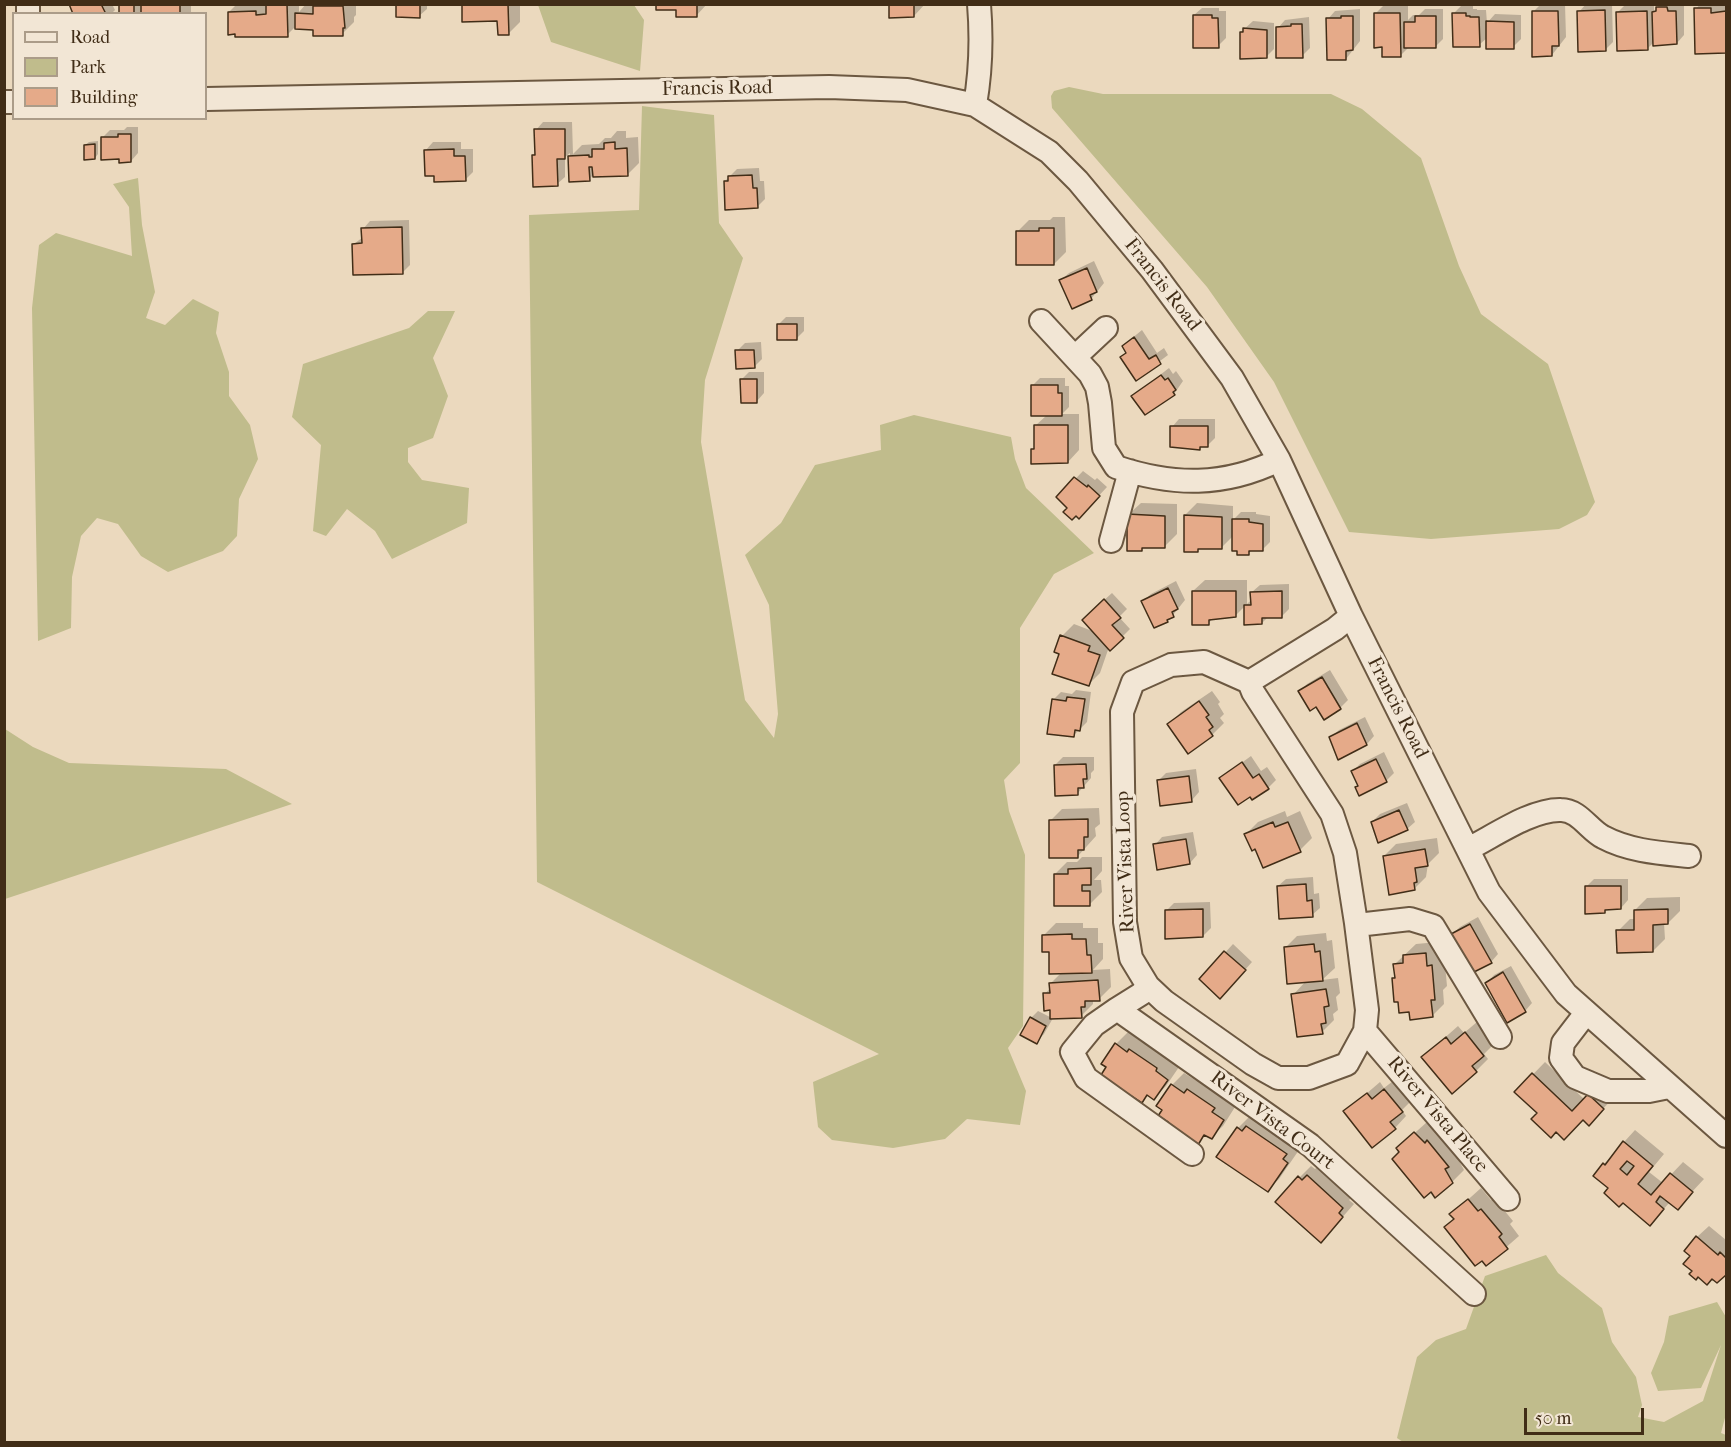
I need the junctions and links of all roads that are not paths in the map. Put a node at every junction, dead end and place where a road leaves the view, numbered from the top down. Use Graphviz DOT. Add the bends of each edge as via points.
graph roads {
  1 [pos="979,4"];
  2 [pos="207,99"];
  3 [pos="975,105"];
  4 [pos="1041,321"];
  5 [pos="1107,328"];
  6 [pos="1075,357"];
  7 [pos="1278,460"];
  8 [pos="1123,469"];
  9 [pos="1110,541"];
  10 [pos="1351,616"];
  11 [pos="1249,682"];
  12 [pos="1468,849"];
  13 [pos="1689,856"];
  14 [pos="1356,923"];
  15 [pos="1148,986"];
  16 [pos="1117,1009"];
  17 [pos="1586,1013"];
  18 [pos="1365,1031"];
  19 [pos="1500,1037"];
  20 [pos="1669,1087"];
  21 [pos="1726,1136"];
  22 [pos="1192,1154"];
  23 [pos="1508,1199"];
  24 [pos="1474,1294"];
  1 -- 3 [label="street" via="981,75"];
  2 -- 3 [label="street, Francis Road" via="829,87 907,90"];
  3 -- 7 [label="street, Francis Road" via="1049,152 1078,181 1152,270 1232,378"];
  4 -- 6 [label="street"];
  5 -- 6 [label="street"];
  6 -- 8 [label="street" via="1096,387 1104,448"];
  7 -- 8 [label="street" via="1256,471 1214,481 1171,481"];
  7 -- 10 [label="street, Francis Road"];
  8 -- 9 [label="street"];
  10 -- 11 [label="street"];
  10 -- 12 [label="street, Francis Road"];
  11 -- 14 [label="street, River Vista Loop" via="1332,814 1345,853"];
  11 -- 15 [label="street, River Vista Loop" via="1204,662 1171,665 1133,682 1122,712 1125,922 1131,958"];
  12 -- 13 [label="street" via="1538,814 1564,809 1602,837 1639,850"];
  12 -- 17 [label="street, Francis Road" via="1489,892 1566,994"];
  14 -- 18 [label="street, River Vista Loop" via="1367,1010"];
  14 -- 19 [label="street" via="1410,920 1433,926"];
  15 -- 16 [label="street"];
  15 -- 18 [label="street, River Vista Loop" via="1253,1064 1278,1078 1309,1078 1347,1064"];
  16 -- 22 [label="street" via="1094,1025 1072,1052 1086,1078"];
  16 -- 24 [label="street, River Vista Court" via="1310,1145"];
  17 -- 20 [label="street, Francis Road"];
  17 -- 20 [label="street" via="1563,1043 1561,1058 1575,1077 1608,1091"];
  18 -- 23 [label="street, River Vista Place"];
  20 -- 21 [label="street, Francis Road"];
}
